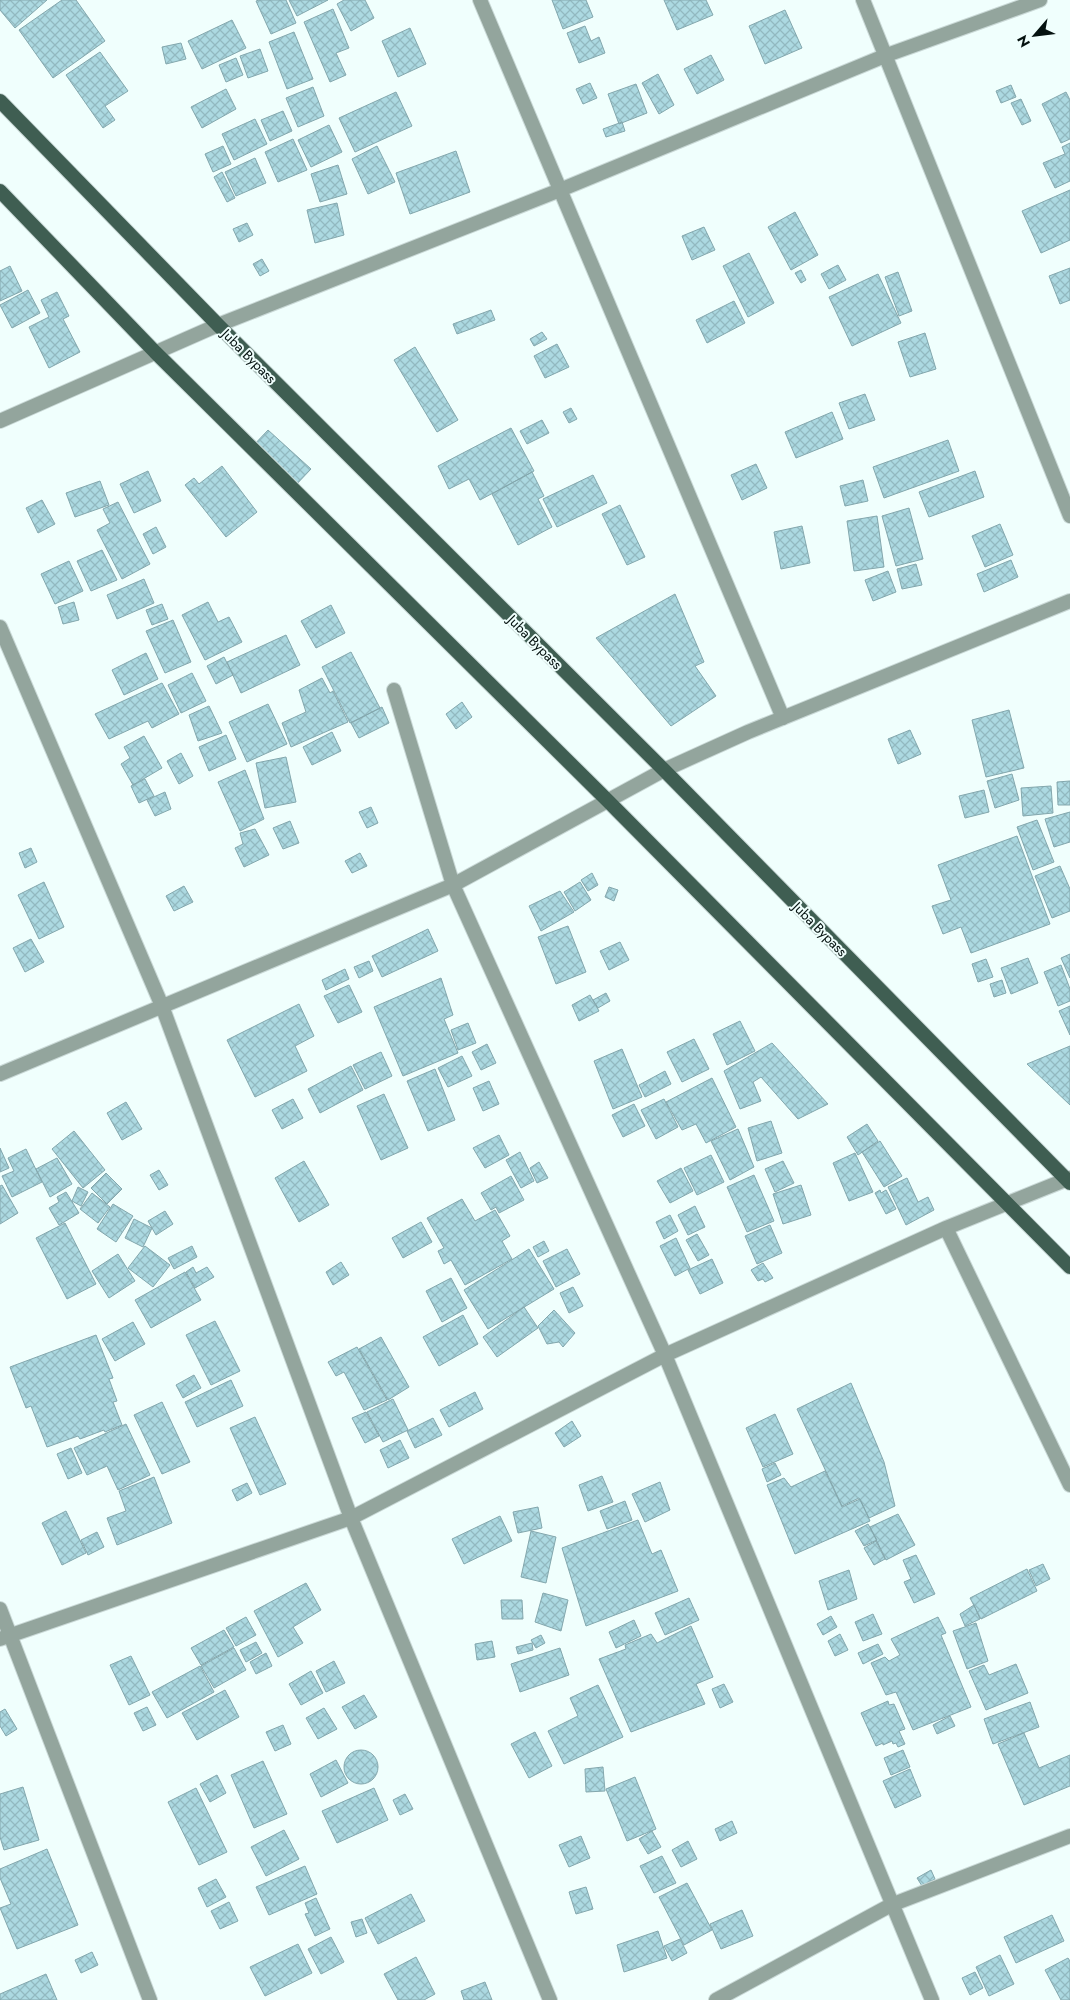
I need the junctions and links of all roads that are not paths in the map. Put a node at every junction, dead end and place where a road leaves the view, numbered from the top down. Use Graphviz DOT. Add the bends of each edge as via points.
graph roads {
  1 [pos="480,0"];
  2 [pos="863,0"];
  3 [pos="1040,0"];
  4 [pos="886,56"];
  5 [pos="0,101"];
  6 [pos="560,190"];
  7 [pos="0,191"];
  8 [pos="218,325"];
  9 [pos="155,352"];
  10 [pos="0,421"];
  11 [pos="1070,516"];
  12 [pos="1070,601"];
  13 [pos="0,626"];
  14 [pos="394,690"];
  15 [pos="783,718"];
  16 [pos="664,770"];
  17 [pos="608,801"];
  18 [pos="453,885"];
  19 [pos="162,1006"];
  20 [pos="0,1074"];
  21 [pos="1069,1180"];
  22 [pos="1008,1203"];
  23 [pos="946,1228"];
  24 [pos="1070,1267"];
  25 [pos="665,1355"];
  26 [pos="1070,1485"];
  27 [pos="351,1518"];
  28 [pos="0,1609"];
  29 [pos="4,1637"];
  30 [pos="1070,1836"];
  31 [pos="891,1905"];
  32 [pos="150,2000"];
  33 [pos="550,2000"];
  34 [pos="716,2000"];
  35 [pos="932,2000"];
  1 -- 6 [label="street"];
  2 -- 4 [label="street"];
  3 -- 4 [label="street"];
  4 -- 6 [label="street"];
  4 -- 11 [label="street"];
  5 -- 8 [label="main road, Juba Bypass"];
  6 -- 8 [label="street"];
  6 -- 15 [label="street"];
  7 -- 9 [label="main road"];
  8 -- 9 [label="street"];
  8 -- 16 [label="main road, Juba Bypass"];
  9 -- 10 [label="street"];
  9 -- 17 [label="main road"];
  12 -- 15 [label="street"];
  13 -- 19 [label="street"];
  14 -- 18 [label="street"];
  15 -- 16 [label="street"];
  16 -- 17 [label="street"];
  16 -- 21 [label="main road, Juba Bypass"];
  17 -- 18 [label="street"];
  17 -- 22 [label="main road"];
  18 -- 19 [label="street"];
  18 -- 25 [label="street"];
  19 -- 20 [label="street"];
  19 -- 27 [label="street"];
  21 -- 22 [label="street"];
  22 -- 23 [label="street"];
  22 -- 24 [label="main road"];
  23 -- 25 [label="street"];
  23 -- 26 [label="street"];
  25 -- 27 [label="street"];
  25 -- 31 [label="street"];
  27 -- 29 [label="street"];
  27 -- 33 [label="street"];
  28 -- 29 [label="street"];
  29 -- 32 [label="street"];
  30 -- 31 [label="street"];
  31 -- 34 [label="street"];
  31 -- 35 [label="street"];
}
